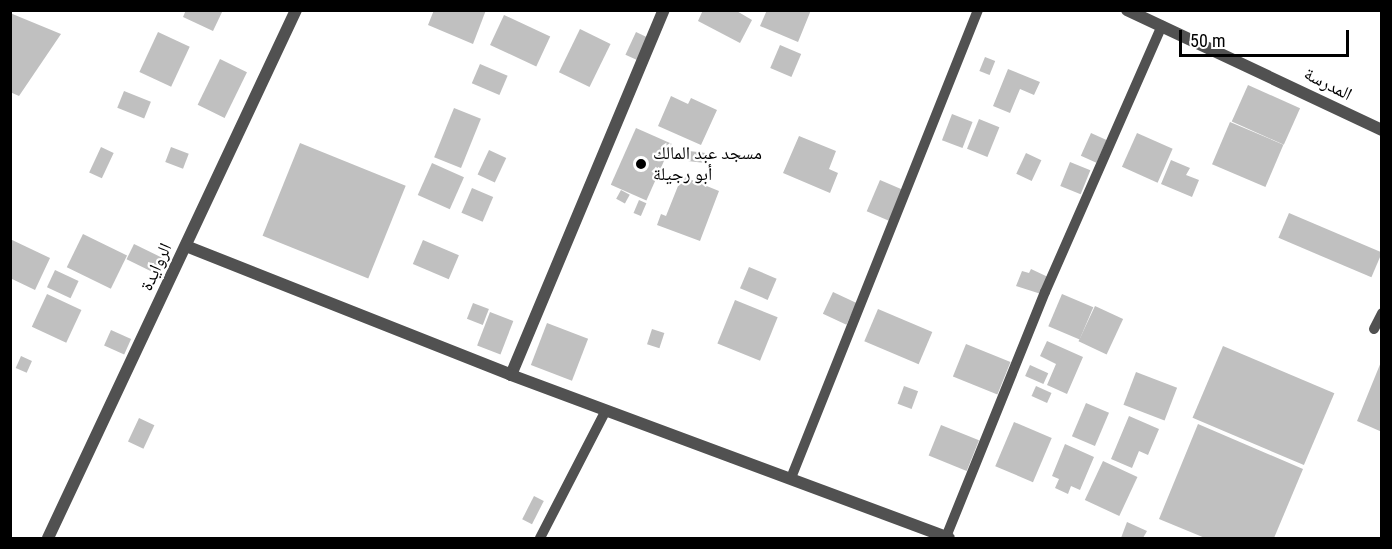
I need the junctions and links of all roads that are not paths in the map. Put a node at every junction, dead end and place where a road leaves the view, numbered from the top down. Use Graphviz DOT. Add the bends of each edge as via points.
graph roads {
  1 [pos="296,10"];
  2 [pos="664,10"];
  3 [pos="978,10"];
  4 [pos="1127,10"];
  5 [pos="1162,27"];
  6 [pos="1382,130"];
  7 [pos="186,246"];
  8 [pos="1382,313"];
  9 [pos="1374,329"];
  10 [pos="511,375"];
  11 [pos="606,410"];
  12 [pos="791,478"];
  13 [pos="48,538"];
  14 [pos="540,538"];
  15 [pos="948,538"];
  1 -- 7 [label="street, الروايدة"];
  2 -- 10 [label="street"];
  3 -- 12 [label="lane"];
  4 -- 5 [label="street, المدرسة"];
  5 -- 6 [label="street, المدرسة"];
  5 -- 15 [label="lane" via="1045,292"];
  7 -- 10 [label="street"];
  7 -- 13 [label="street, الروايدة"];
  8 -- 9 [label="lane"];
  10 -- 11 [label="street"];
  11 -- 12 [label="street"];
  11 -- 14 [label="lane"];
  12 -- 15 [label="street"];
}
